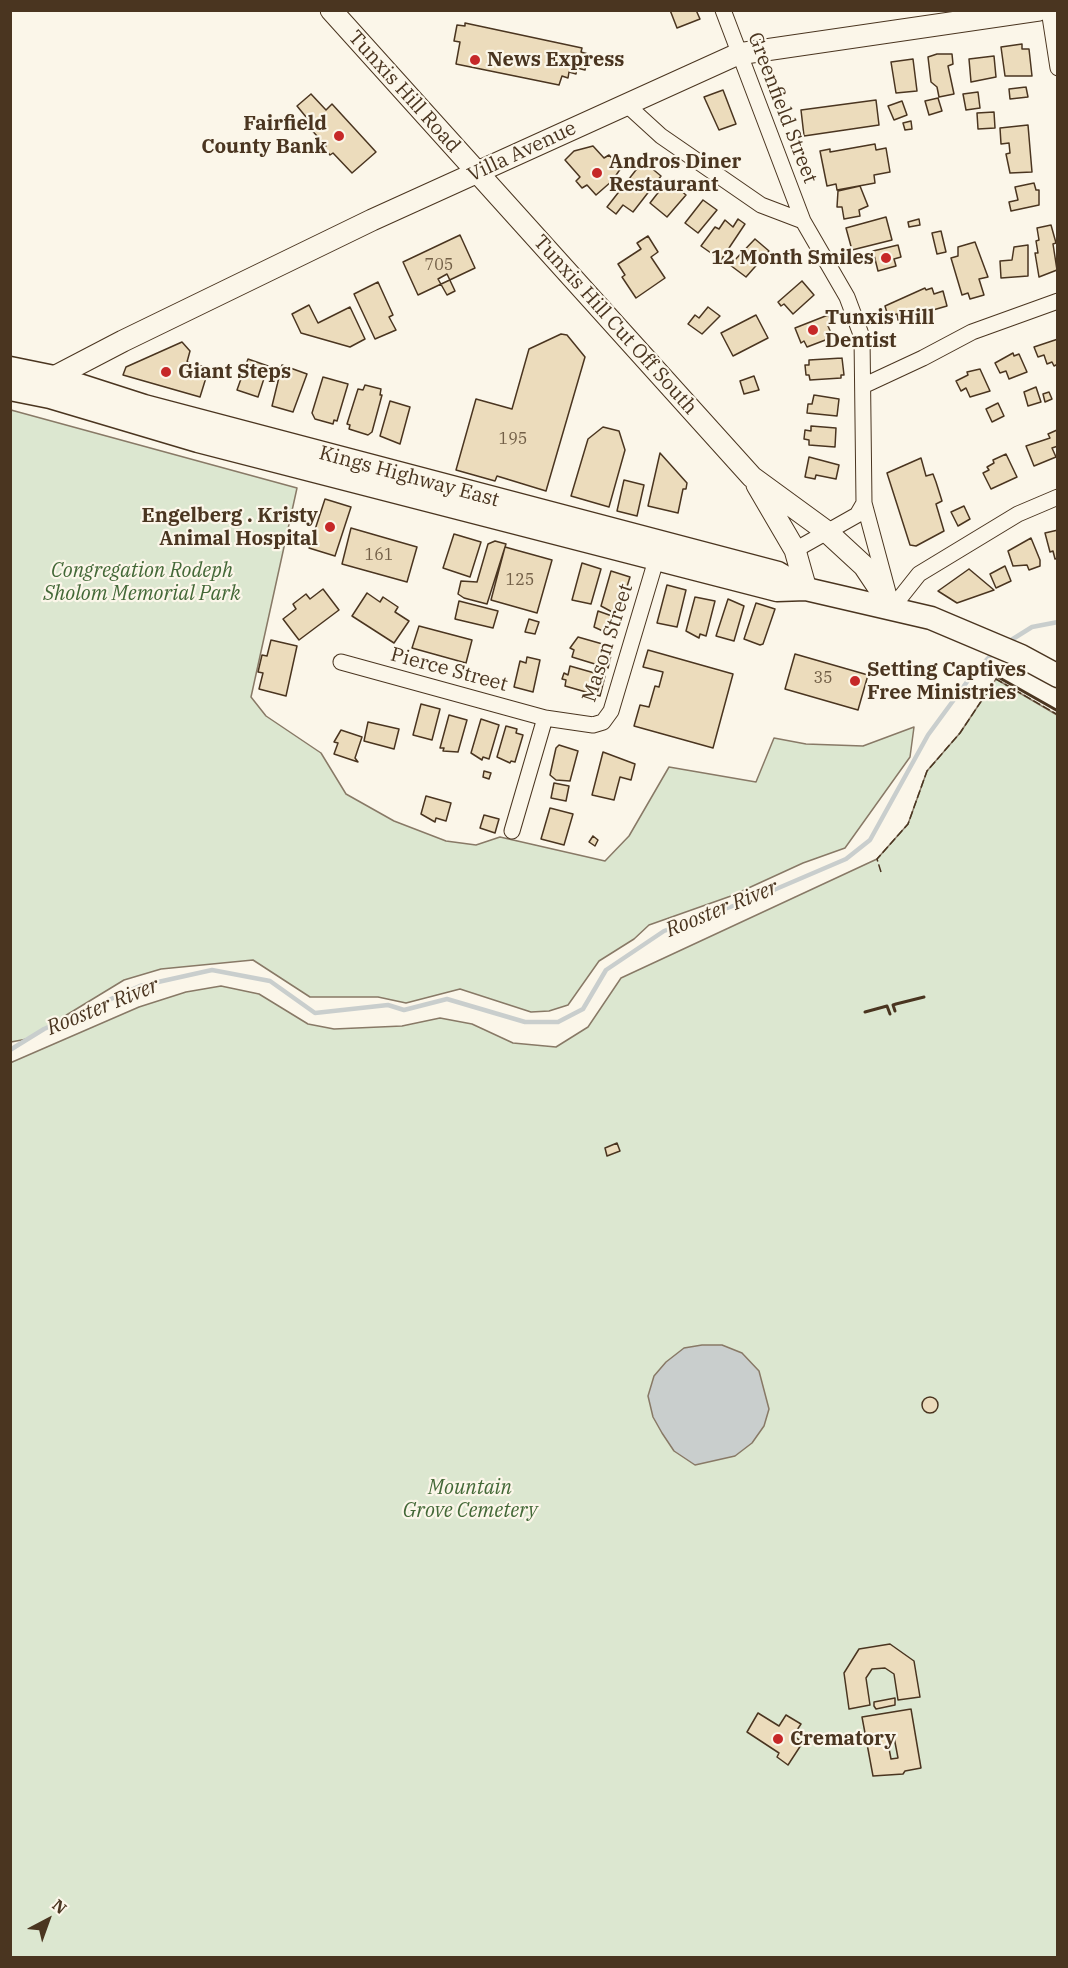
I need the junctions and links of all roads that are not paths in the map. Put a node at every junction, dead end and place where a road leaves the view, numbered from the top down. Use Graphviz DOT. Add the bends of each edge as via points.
graph roads {
  1 [pos="331,10"];
  2 [pos="723,10"];
  3 [pos="1039,10"];
  4 [pos="1049,10"];
  5 [pos="738,54"];
  6 [pos="1058,68"];
  7 [pos="627,105"];
  8 [pos="477,172"];
  9 [pos="803,221"];
  10 [pos="1058,301"];
  11 [pos="10,368"];
  12 [pos="865,385"];
  13 [pos="52,387"];
  14 [pos="10,389"];
  15 [pos="752,477"];
  16 [pos="1058,497"];
  17 [pos="864,503"];
  18 [pos="826,531"];
  19 [pos="795,550"];
  20 [pos="659,552"];
  21 [pos="806,589"];
  22 [pos="892,608"];
  23 [pos="341,662"];
  24 [pos="1058,676"];
  25 [pos="545,718"];
  26 [pos="512,831"];
  1 -- 8 [label="main road, Tunxis Hill Road"];
  2 -- 5 [label="street, Greenfield Street"];
  3 -- 5 [label="main road, Villa Avenue"];
  4 -- 6 [label="street"];
  5 -- 7 [label="main road, Villa Avenue"];
  5 -- 9 [label="street, Greenfield Street"];
  7 -- 8 [label="main road, Villa Avenue"];
  7 -- 9 [label="street" via="661,136 761,205"];
  8 -- 13 [label="main road, Villa Avenue" via="219,294"];
  8 -- 15 [label="main road, Tunxis Hill Cut Off South"];
  9 -- 12 [label="street" via="848,297 862,337"];
  10 -- 12 [label="street" via="972,332"];
  11 -- 13 [label="main road, Kings Highway East"];
  12 -- 17 [label="street"];
  13 -- 14 [label="main road, Kings Highway East"];
  13 -- 20 [label="main road, Kings Highway East" via="144,406"];
  15 -- 18 [label="main road, Tunxis Hill Cut Off South"];
  15 -- 19 [label="main road, Tunxis Hill Cut Off South"];
  16 -- 22 [label="street" via="1018,514 919,574"];
  17 -- 18 [label="street" via="857,515"];
  17 -- 22 [label="street"];
  18 -- 19 [label="street"];
  18 -- 22 [label="main road, Tunxis Hill Cut Off South" via="864,566"];
  19 -- 21 [label="main road, Tunxis Hill Cut Off South"];
  20 -- 21 [label="main road, Kings Highway East" via="778,573"];
  20 -- 25 [label="street, Mason Street" via="611,711 603,722 593,725"];
  21 -- 22 [label="main road, Kings Highway East"];
  22 -- 24 [label="main road, Kings Highway East" via="941,622"];
  23 -- 25 [label="street, Pierce Street"];
  25 -- 26 [label="street"];
}
